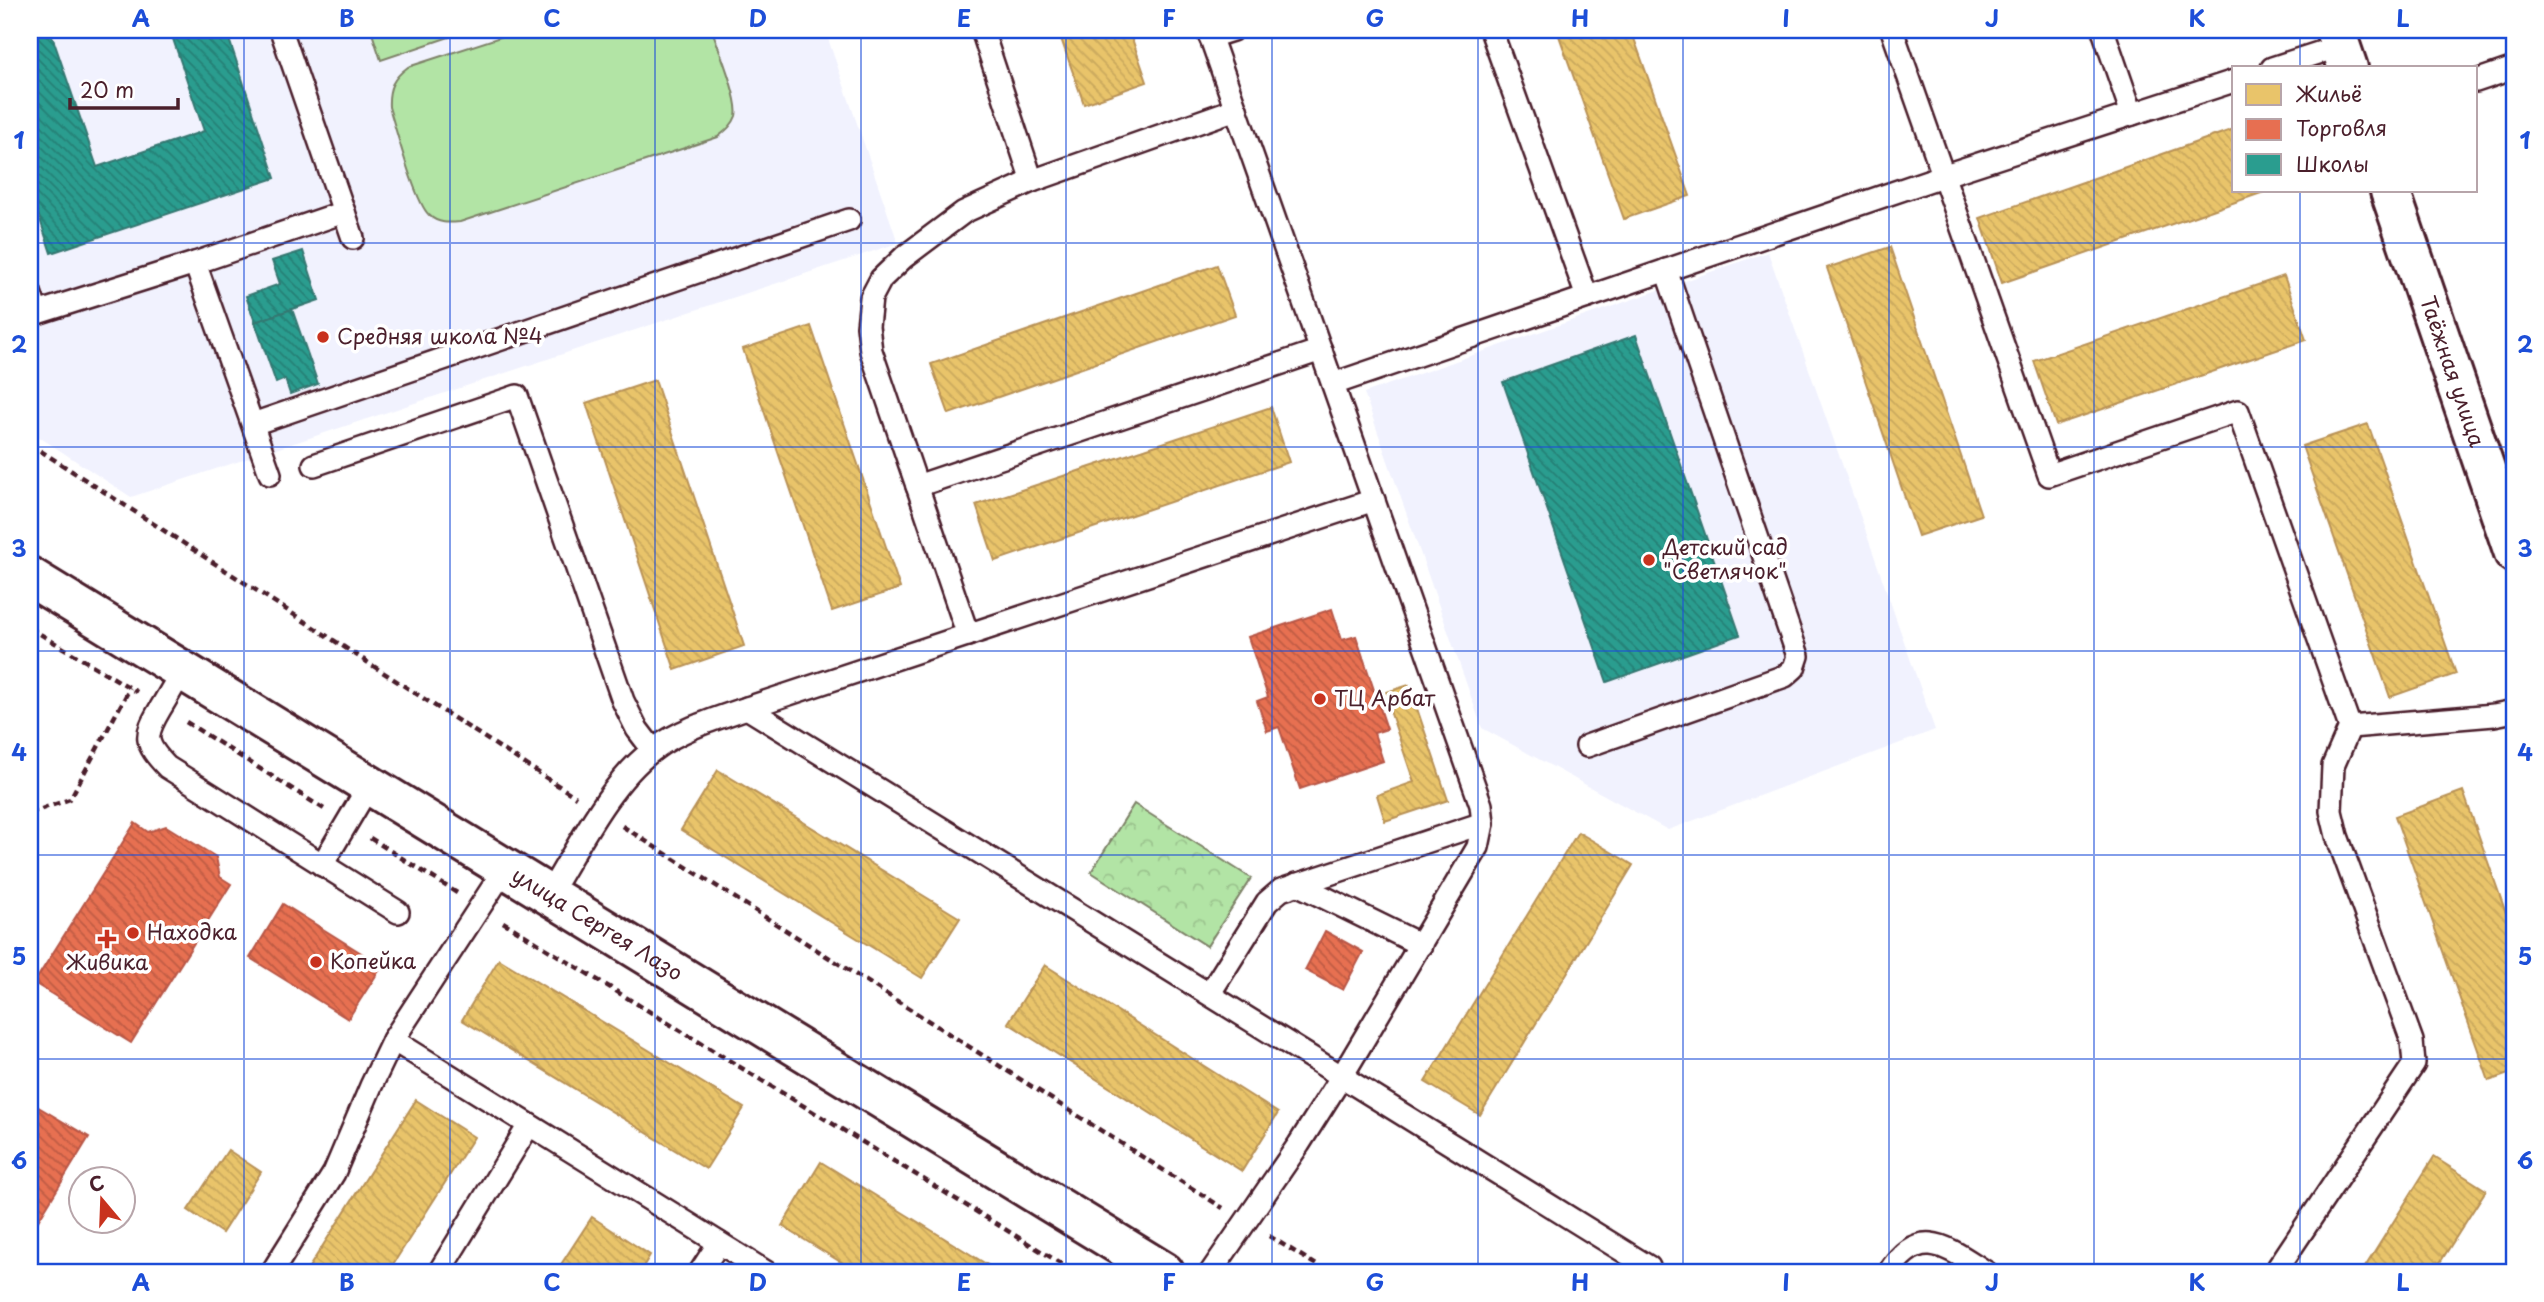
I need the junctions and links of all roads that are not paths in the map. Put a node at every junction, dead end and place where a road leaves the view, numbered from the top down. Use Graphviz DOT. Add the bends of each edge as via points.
graph roads {
  1 [pos="281,30"];
  2 [pos="982,30"];
  3 [pos="1232,30"];
  4 [pos="1491,30"];
  5 [pos="1892,30"];
  6 [pos="2103,30"];
  7 [pos="1209,33"];
  8 [pos="2341,48"];
  9 [pos="2279,66"];
  10 [pos="2514,68"];
  11 [pos="2478,79"];
  12 [pos="2232,82"];
  13 [pos="1236,109"];
  14 [pos="2132,114"];
  15 [pos="1945,175"];
  16 [pos="1032,180"];
  17 [pos="2390,192"];
  18 [pos="344,212"];
  19 [pos="849,220"];
  20 [pos="353,237"];
  21 [pos="195,263"];
  22 [pos="1666,270"];
  23 [pos="30,292"];
  24 [pos="1587,297"];
  25 [pos="1321,350"];
  26 [pos="1333,384"];
  27 [pos="253,424"];
  28 [pos="314,465"];
  29 [pos="270,474"];
  30 [pos="917,486"];
  31 [pos="1374,500"];
  32 [pos="2514,553"];
  33 [pos="30,577"];
  34 [pos="968,635"];
  35 [pos="183,670"];
  36 [pos="747,708"];
  37 [pos="2514,711"];
  38 [pos="2350,727"];
  39 [pos="1587,746"];
  40 [pos="653,750"];
  41 [pos="370,784"];
  42 [pos="1483,823"];
  43 [pos="322,865"];
  44 [pos="506,867"];
  45 [pos="1297,884"];
  46 [pos="549,894"];
  47 [pos="398,912"];
  48 [pos="1421,945"];
  49 [pos="1210,993"];
  50 [pos="393,1040"];
  51 [pos="1342,1076"];
  52 [pos="529,1125"];
  53 [pos="719,1243"];
  54 [pos="1145,1267"];
  55 [pos="1649,1267"];
  56 [pos="272,1272"];
  57 [pos="439,1272"];
  58 [pos="700,1272"];
  59 [pos="766,1272"];
  60 [pos="1211,1272"];
  61 [pos="1889,1272"];
  62 [pos="1986,1272"];
  63 [pos="2275,1272"];
  1 -- 18 [label="lane"];
  2 -- 16 [label="lane"];
  3 -- 7 [label="lane"];
  4 -- 24 [label="lane"];
  5 -- 15 [label="lane"];
  6 -- 14 [label="lane"];
  7 -- 13 [label="lane"];
  8 -- 9 [label="lane"];
  10 -- 11 [label="lane"];
  12 -- 14 [label="lane"];
  13 -- 16 [label="lane"];
  13 -- 25 [label="lane"];
  14 -- 15 [label="lane"];
  15 -- 22 [label="lane"];
  15 -- 38 [label="lane" via="2049,475 2238,411"];
  16 -- 30 [label="lane" via="964,212 904,257 881,279 871,298 871,351"];
  17 -- 32 [label="street, Таёжная улица"];
  18 -- 20 [label="lane"];
  18 -- 21 [label="lane"];
  19 -- 27 [label="lane"];
  21 -- 23 [label="lane" via="37,313"];
  21 -- 27 [label="lane"];
  22 -- 24 [label="lane"];
  22 -- 39 [label="lane" via="1798,656 1785,676"];
  24 -- 26 [label="lane"];
  25 -- 26 [label="lane"];
  25 -- 30 [label="lane"];
  26 -- 31 [label="lane"];
  27 -- 29 [label="lane"];
  28 -- 40 [label="lane" via="517,396 623,701"];
  30 -- 34 [label="lane"];
  31 -- 34 [label="lane"];
  31 -- 42 [label="lane" via="1481,805"];
  33 -- 35 [label="street, улица Сергея Лазо"];
  34 -- 36 [label="lane"];
  35 -- 41 [label="street, улица Сергея Лазо"];
  35 -- 43 [label="lane" via="149,728 155,755"];
  36 -- 40 [label="lane" via="706,722"];
  36 -- 49 [label="lane"];
  37 -- 38 [label="lane"];
  38 -- 63 [label="lane" via="2333,766 2331,811 2412,1041 2414,1064"];
  40 -- 46 [label="lane" via="631,769"];
  41 -- 43 [label="lane"];
  41 -- 44 [label="street, улица Сергея Лазо"];
  42 -- 45 [label="lane"];
  42 -- 48 [label="lane" via="1478,847"];
  43 -- 47 [label="lane"];
  44 -- 46 [label="street, улица Сергея Лазо"];
  44 -- 50 [label="lane"];
  45 -- 48 [label="lane"];
  45 -- 49 [label="lane" via="1268,902"];
  46 -- 54 [label="street, улица Сергея Лазо"];
  48 -- 51 [label="lane"];
  49 -- 51 [label="lane"];
  50 -- 52 [label="lane"];
  50 -- 56 [label="lane" via="334,1173"];
  51 -- 55 [label="lane"];
  51 -- 60 [label="lane"];
  52 -- 53 [label="lane"];
  52 -- 57 [label="lane"];
  53 -- 58 [label="lane"];
  53 -- 59 [label="lane"];
  61 -- 62 [label="lane" via="1913,1246 1929,1242 1946,1246"];
}
